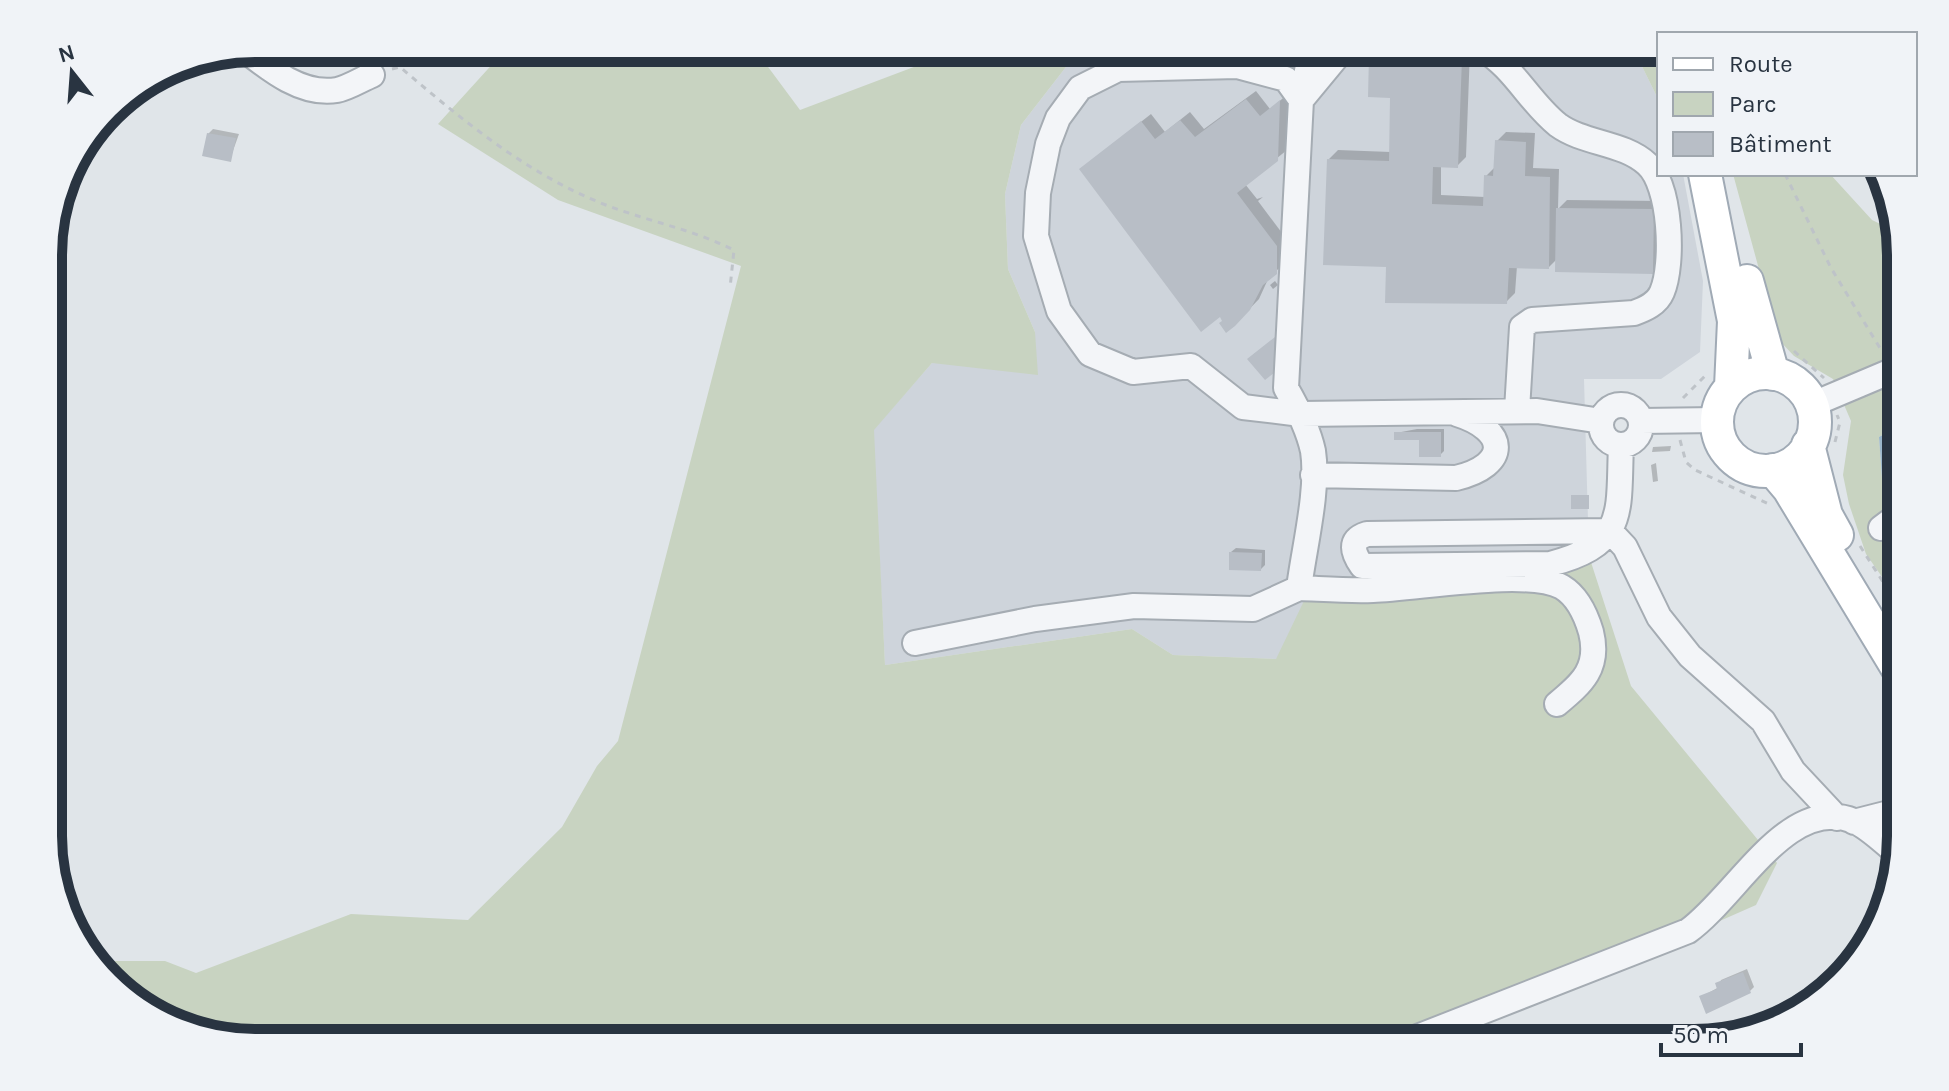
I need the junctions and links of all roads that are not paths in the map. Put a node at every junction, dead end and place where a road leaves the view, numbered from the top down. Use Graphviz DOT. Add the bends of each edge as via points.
graph roads {
  1 [pos="260,62"];
  2 [pos="1309,62"];
  3 [pos="1332,62"];
  4 [pos="1504,62"];
  5 [pos="372,75"];
  6 [pos="1301,100"];
  7 [pos="1657,175"];
  8 [pos="1658,176"];
  9 [pos="1705,176"];
  10 [pos="1725,176"];
  11 [pos="1887,373"];
  12 [pos="1773,374"];
  13 [pos="1731,387"];
  14 [pos="1811,405"];
  15 [pos="1527,411"];
  16 [pos="1451,412"];
  17 [pos="1301,414"];
  18 [pos="1717,420"];
  19 [pos="1601,421"];
  20 [pos="1641,421"];
  21 [pos="1621,445"];
  22 [pos="1808,445"];
  23 [pos="1773,470"];
  24 [pos="1313,475"];
  25 [pos="1610,531"];
  26 [pos="1299,588"];
  27 [pos="1887,613"];
  28 [pos="915,643"];
  29 [pos="1887,651"];
  30 [pos="1557,704"];
  31 [pos="1887,813"];
  32 [pos="1846,820"];
  33 [pos="1885,858"];
  34 [pos="1438,1029"];
  1 -- 5 [label="street" via="306,88 337,90"];
  2 -- 6 [label="street"];
  3 -- 6 [label="street"];
  4 -- 7 [label="street" via="1556,123 1647,163"];
  6 -- 17 [label="street" via="1286,388"];
  6 -- 17 [label="street" via="1286,79 1237,66 1118,69 1080,88 1058,118 1048,144 1036,236 1059,311 1090,354 1133,372 1191,366 1243,407"];
  8 -- 15 [label="street" via="1668,202 1661,294 1634,313 1532,320 1522,327"];
  9 -- 13 [label="main road" via="1734,321"];
  10 -- 12 [label="main road" via="1755,317"];
  11 -- 14 [label="street"];
  12 -- 13 [label="main road" via="1751,376"];
  12 -- 14 [label="main road" via="1792,381"];
  13 -- 18 [label="main road"];
  14 -- 22 [label="main road" via="1814,425"];
  15 -- 16 [label="street"];
  15 -- 19 [label="street"];
  16 -- 17 [label="street"];
  16 -- 24 [label="street" via="1487,428 1496,455 1489,466 1456,478"];
  17 -- 24 [label="street" via="1313,451"];
  18 -- 20 [label="street"];
  18 -- 23 [label="main road" via="1722,443 1738,462"];
  19 -- 20 [label="street" via="1608,409 1620,404 1634,408"];
  19 -- 21 [label="street" via="1608,440"];
  20 -- 21 [label="street" via="1634,440"];
  21 -- 25 [label="street" via="1621,507"];
  22 -- 23 [label="main road" via="1793,462"];
  22 -- 27 [label="main road" via="1826,515"];
  23 -- 29 [label="main road"];
  24 -- 26 [label="street"];
  25 -- 25 [label="street" via="1367,534 1353,544 1362,566 1550,564 1592,549"];
  25 -- 32 [label="street" via="1625,547 1659,617 1690,656 1763,721 1793,771"];
  26 -- 28 [label="street" via="1253,609 1134,606"];
  26 -- 30 [label="street" via="1371,590 1519,579 1559,585 1576,597 1591,634 1591,663 1585,680"];
  31 -- 32 [label="street"];
  32 -- 33 [label="street"];
  32 -- 34 [label="street" via="1815,816 1795,826 1688,931"];
}
